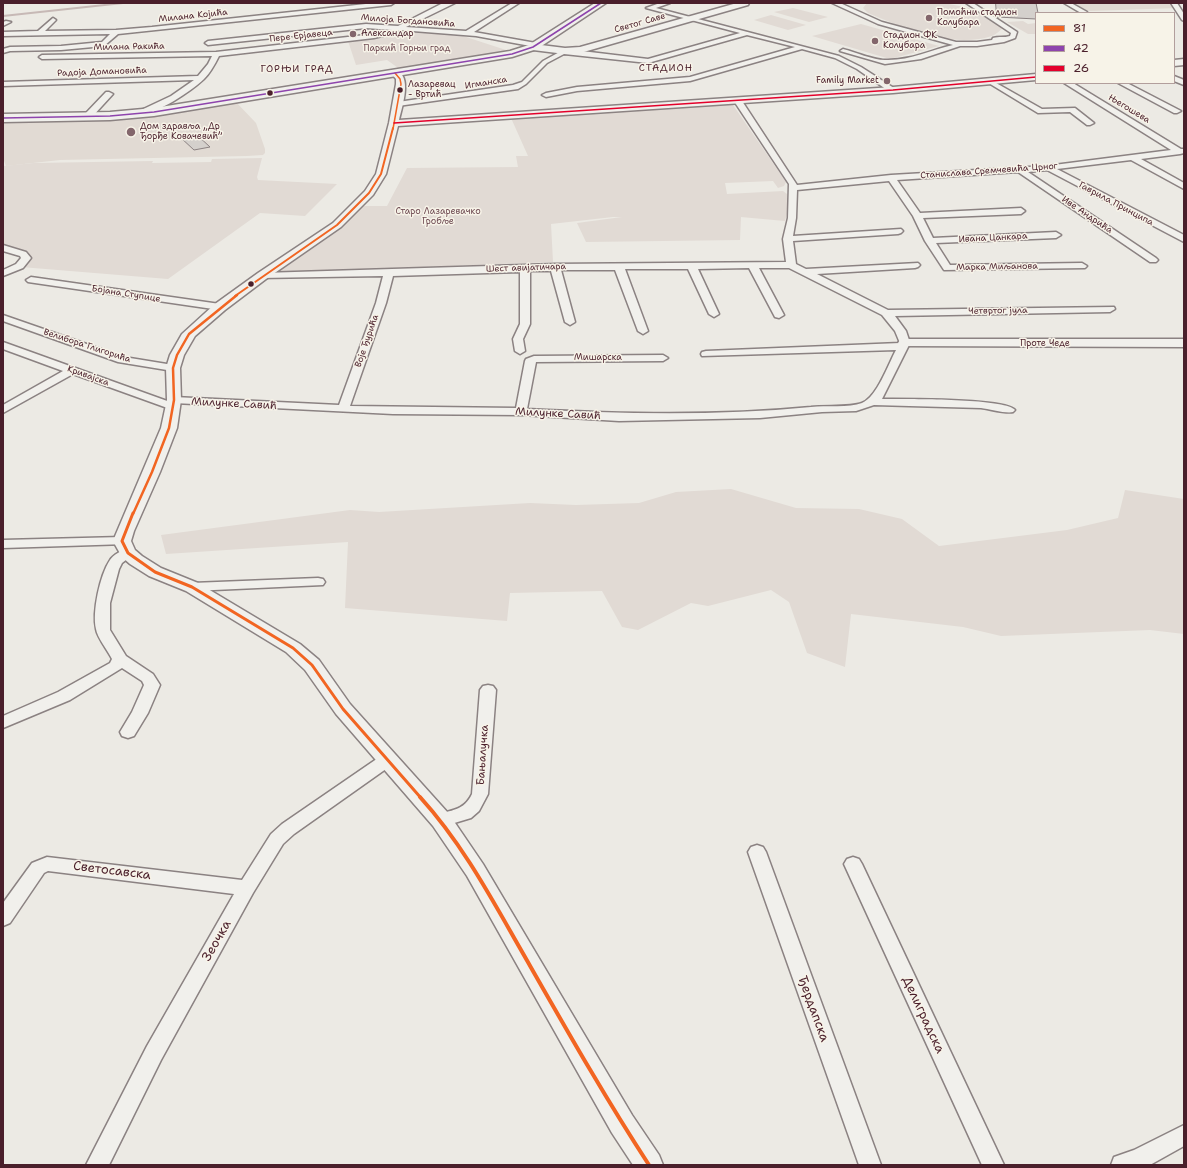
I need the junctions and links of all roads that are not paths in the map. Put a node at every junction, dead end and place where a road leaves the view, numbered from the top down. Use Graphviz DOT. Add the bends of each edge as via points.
graph roads {
  1 [pos="391,3"];
  2 [pos="452,3"];
  3 [pos="516,3"];
  4 [pos="599,3"];
  5 [pos="667,3"];
  6 [pos="745,3"];
  7 [pos="835,3"];
  8 [pos="969,3"];
  9 [pos="1067,3"];
  10 [pos="1174,3"];
  11 [pos="1181,10"];
  12 [pos="1084,12"];
  13 [pos="690,19"];
  14 [pos="1184,19"];
  15 [pos="53,20"];
  16 [pos="399,29"];
  17 [pos="116,32"];
  18 [pos="747,33"];
  19 [pos="3,34"];
  20 [pos="39,34"];
  21 [pos="466,34"];
  22 [pos="987,38"];
  23 [pos="1007,39"];
  24 [pos="962,45"];
  25 [pos="534,46"];
  26 [pos="803,47"];
  27 [pos="3,51"];
  28 [pos="564,51"];
  29 [pos="843,51"];
  30 [pos="216,54"];
  31 [pos="42,57"];
  32 [pos="395,73"];
  33 [pos="1035,77"];
  34 [pos="201,78"];
  35 [pos="1175,78"];
  36 [pos="989,81"];
  37 [pos="1184,83"];
  38 [pos="3,84"];
  39 [pos="1070,84"];
  40 [pos="1124,84"];
  41 [pos="893,90"];
  42 [pos="109,94"];
  43 [pos="546,95"];
  44 [pos="738,101"];
  45 [pos="398,104"];
  46 [pos="1177,112"];
  47 [pos="140,114"];
  48 [pos="88,116"];
  49 [pos="3,118"];
  50 [pos="394,123"];
  51 [pos="1090,123"];
  52 [pos="1182,151"];
  53 [pos="1134,158"];
  54 [pos="1048,168"];
  55 [pos="1020,170"];
  56 [pos="891,178"];
  57 [pos="1184,186"];
  58 [pos="793,188"];
  59 [pos="1021,211"];
  60 [pos="917,216"];
  61 [pos="898,231"];
  62 [pos="1056,235"];
  63 [pos="788,239"];
  64 [pos="1184,240"];
  65 [pos="930,241"];
  66 [pos="3,248"];
  67 [pos="1153,260"];
  68 [pos="791,265"];
  69 [pos="914,265"];
  70 [pos="692,266"];
  71 [pos="753,266"];
  72 [pos="1082,266"];
  73 [pos="555,267"];
  74 [pos="619,267"];
  75 [pos="525,269"];
  76 [pos="805,272"];
  77 [pos="3,273"];
  78 [pos="389,274"];
  79 [pos="262,276"];
  80 [pos="31,280"];
  81 [pos="220,308"];
  82 [pos="1110,308"];
  83 [pos="886,313"];
  84 [pos="714,314"];
  85 [pos="779,314"];
  86 [pos="3,318"];
  87 [pos="570,322"];
  88 [pos="643,331"];
  89 [pos="1184,343"];
  90 [pos="3,345"];
  91 [pos="904,345"];
  92 [pos="16,350"];
  93 [pos="520,351"];
  94 [pos="3,353"];
  95 [pos="706,354"];
  96 [pos="663,358"];
  97 [pos="173,368"];
  98 [pos="72,370"];
  99 [pos="874,402"];
  100 [pos="174,403"];
  101 [pos="343,409"];
  102 [pos="3,410"];
  103 [pos="1009,410"];
  104 [pos="521,412"];
  105 [pos="3,544"];
  106 [pos="125,547"];
  107 [pos="318,582"];
  108 [pos="192,587"];
  109 [pos="120,659"];
  110 [pos="488,690"];
  111 [pos="3,722"];
  112 [pos="128,732"];
  113 [pos="387,760"];
  114 [pos="441,820"];
  115 [pos="757,852"];
  116 [pos="853,864"];
  117 [pos="247,888"];
  118 [pos="3,918"];
  119 [pos="1184,1135"];
  120 [pos="97,1165"];
  121 [pos="649,1165"];
  122 [pos="870,1165"];
  123 [pos="993,1165"];
  124 [pos="1122,1165"];
  1 -- 17 [label="street, Милана Којића" via="194,28"];
  2 -- 16 [label="street, Пере Ерјавеца"];
  3 -- 21 [label="street"];
  4 -- 25 [label="main road"];
  5 -- 13 [label="street" via="649,8"];
  6 -- 13 [label="street, Светог Саве"];
  7 -- 24 [label="street" via="880,23"];
  8 -- 23 [label="street" via="1010,28 1014,34"];
  9 -- 12 [label="street"];
  10 -- 11 [label="street"];
  11 -- 14 [label="street"];
  13 -- 18 [label="street"];
  13 -- 28 [label="street, Светог Саве" via="586,48"];
  15 -- 20 [label="street"];
  16 -- 21 [label="street, Милоја Богдановића"];
  16 -- 30 [label="street, Пере Ерјавеца" via="374,36"];
  16 -- 30 [label="street, Милоја Богдановића" via="366,26 325,27 206,41"];
  17 -- 20 [label="street, Милана Којића"];
  17 -- 27 [label="street" via="104,44"];
  18 -- 26 [label="street"];
  18 -- 28 [label="street" via="648,61"];
  19 -- 20 [label="street, Милана Којића"];
  21 -- 25 [label="street, Милоја Богдановића"];
  22 -- 23 [label="street"];
  23 -- 24 [label="street"];
  24 -- 29 [label="street" via="921,57 885,62"];
  25 -- 28 [label="street, Светог Саве"];
  25 -- 32 [label="main road" via="512,54"];
  26 -- 41 [label="street" via="850,63"];
  26 -- 43 [label="street" via="690,79 576,89"];
  28 -- 45 [label="street, Игманска" via="545,62 524,83 515,87"];
  30 -- 31 [label="street, Милана Ракића"];
  30 -- 34 [label="street"];
  32 -- 45 [label="street" via="401,84"];
  32 -- 47 [label="main road"];
  33 -- 36 [label="street"];
  34 -- 38 [label="street, Радоја Домановића"];
  34 -- 47 [label="street"];
  35 -- 37 [label="street"];
  36 -- 41 [label="street"];
  36 -- 51 [label="street" via="1041,111 1074,111"];
  39 -- 52 [label="street, Његошева"];
  40 -- 46 [label="street"];
  41 -- 44 [label="street"];
  42 -- 48 [label="street"];
  44 -- 50 [label="street"];
  44 -- 58 [label="street" via="793,184"];
  45 -- 50 [label="street"];
  47 -- 48 [label="main road"];
  48 -- 49 [label="main road"];
  50 -- 79 [label="street" via="381,174 369,192 337,225"];
  52 -- 53 [label="street, Станислава Сремчевића Црног"];
  53 -- 54 [label="street, Станислава Сремчевића Црног"];
  53 -- 57 [label="street"];
  54 -- 55 [label="street, Станислава Сремчевића Црног"];
  54 -- 64 [label="street, Гаврила Принципа"];
  55 -- 56 [label="street, Станислава Сремчевића Црног"];
  55 -- 67 [label="street, Иве Андрића"];
  56 -- 58 [label="street, Станислава Сремчевића Црног"];
  56 -- 60 [label="street, Марка Миљанова"];
  58 -- 63 [label="street"];
  59 -- 60 [label="street"];
  60 -- 65 [label="street, Марка Миљанова"];
  61 -- 63 [label="street"];
  62 -- 65 [label="street, Ивана Цанкара"];
  63 -- 68 [label="street"];
  65 -- 72 [label="street, Марка Миљанова" via="947,268"];
  66 -- 77 [label="street" via="23,254 26,258 16,268"];
  68 -- 71 [label="street, Шест авијатичара"];
  68 -- 76 [label="street"];
  69 -- 76 [label="street"];
  70 -- 71 [label="street, Шест авијатичара"];
  70 -- 74 [label="street, Шест авијатичара"];
  70 -- 84 [label="street"];
  71 -- 85 [label="street"];
  73 -- 74 [label="street, Шест авијатичара"];
  73 -- 75 [label="street, Шест авијатичара"];
  73 -- 87 [label="street"];
  74 -- 88 [label="street"];
  75 -- 78 [label="street, Шест авијатичара"];
  75 -- 93 [label="street" via="525,324 518,339"];
  76 -- 83 [label="street"];
  78 -- 79 [label="street, Шест авијатичара"];
  78 -- 101 [label="street, Воје Ђурића"];
  79 -- 81 [label="street"];
  80 -- 81 [label="street, Бојана Ступице"];
  81 -- 97 [label="street" via="189,334 177,354"];
  82 -- 83 [label="street, Четвртог јула"];
  83 -- 91 [label="street" via="897,324 904,337"];
  86 -- 97 [label="street, Велибора Глигорића" via="122,360"];
  89 -- 91 [label="street, Проте Чеде"];
  90 -- 92 [label="street, Кривајска"];
  91 -- 95 [label="street"];
  91 -- 99 [label="street"];
  92 -- 94 [label="street"];
  92 -- 98 [label="street, Кривајска"];
  96 -- 104 [label="street, Мишарска" via="534,359 529,365"];
  97 -- 100 [label="street"];
  98 -- 100 [label="street, Кривајска"];
  98 -- 102 [label="street"];
  99 -- 103 [label="street, Милунке Савић" via="981,405"];
  99 -- 104 [label="street, Милунке Савић" via="856,408 726,416 619,417"];
  100 -- 101 [label="street, Милунке Савић"];
  100 -- 106 [label="street" via="169,428 125,532"];
  101 -- 104 [label="street, Милунке Савић"];
  105 -- 106 [label="street"];
  106 -- 108 [label="street" via="136,560 155,572"];
  106 -- 109 [label="street" via="112,570 103,603 103,630"];
  107 -- 108 [label="street"];
  108 -- 113 [label="street" via="293,648 312,665 343,709"];
  109 -- 111 [label="street" via="116,666 106,673 64,696"];
  109 -- 112 [label="street" via="148,678 152,685 140,713"];
  110 -- 114 [label="street, Бањалучка" via="480,794 475,807 465,815"];
  113 -- 114 [label="street"];
  113 -- 117 [label="street, Зеочка" via="277,839"];
  114 -- 121 [label="street" via="476,870 622,1124"];
  115 -- 122 [label="street, Ђердапска"];
  116 -- 123 [label="street, Делиградска"];
  117 -- 118 [label="street, Светосавска" via="46,864 38,868"];
  117 -- 120 [label="street, Зеочка" via="154,1053"];
  119 -- 124 [label="street" via="1139,1160"];
}
